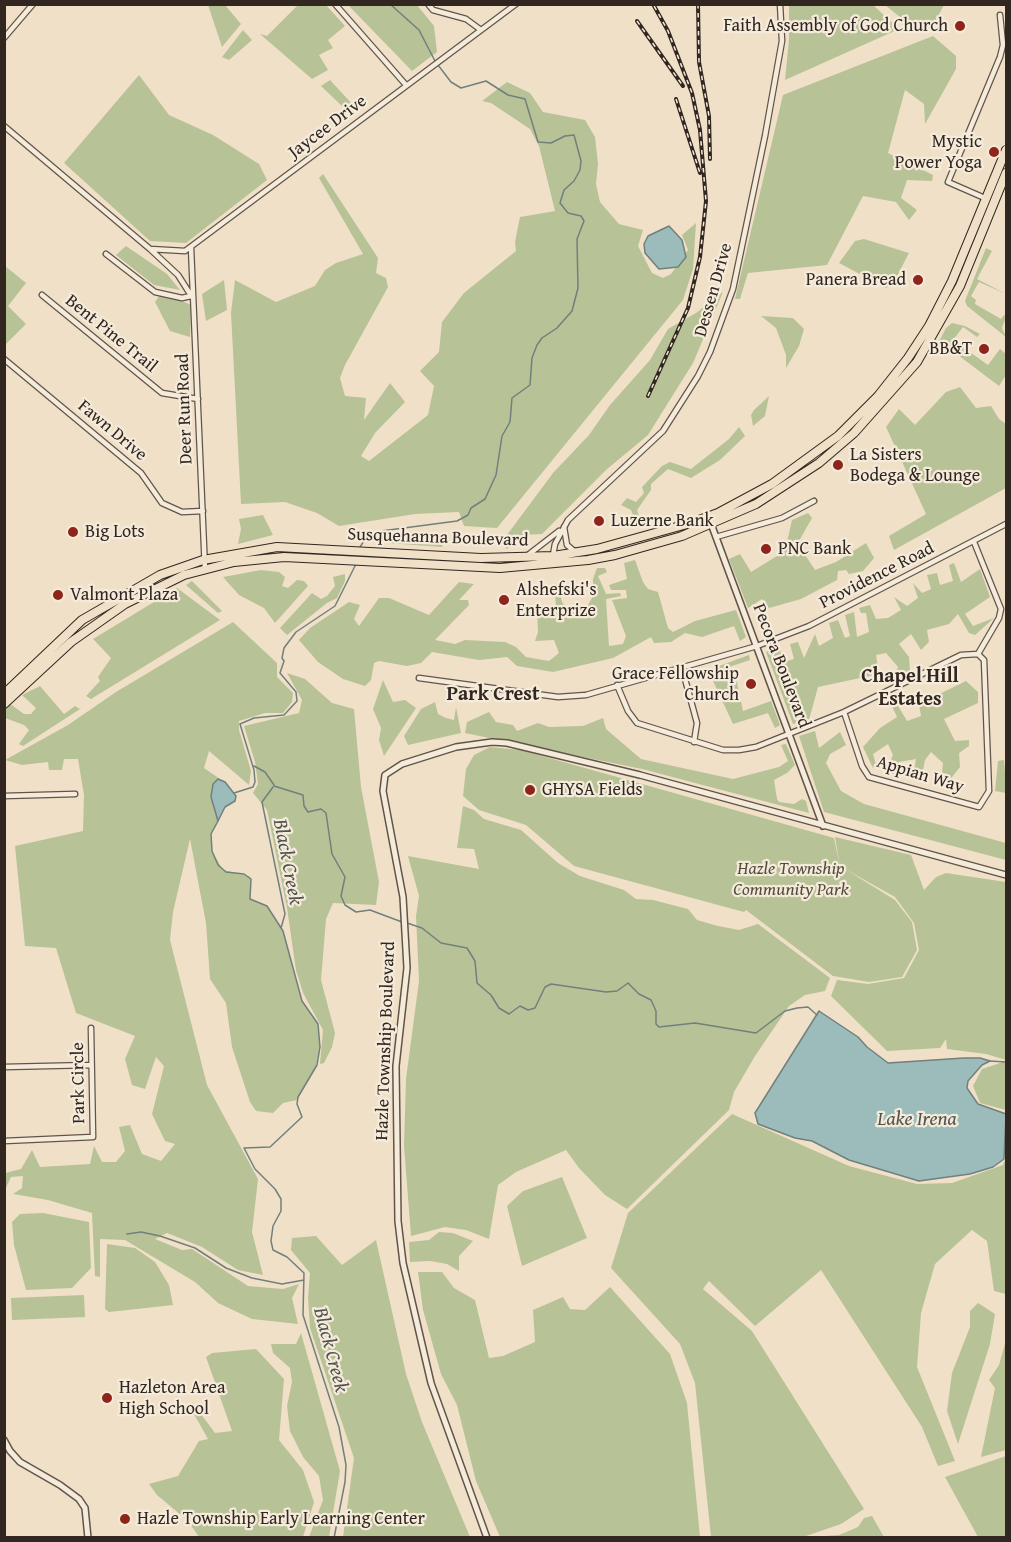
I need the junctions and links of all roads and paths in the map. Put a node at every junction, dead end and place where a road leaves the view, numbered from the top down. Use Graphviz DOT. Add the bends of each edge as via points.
graph roads {
  1 [pos="33,4"];
  2 [pos="335,4"];
  3 [pos="428,4"];
  4 [pos="516,4"];
  5 [pos="780,4"];
  6 [pos="1000,15"];
  7 [pos="481,30"];
  8 [pos="4,38"];
  9 [pos="406,85"];
  10 [pos="4,126"];
  11 [pos="1006,150"];
  12 [pos="1006,173"];
  13 [pos="1004,187"];
  14 [pos="991,201"];
  15 [pos="191,248"];
  16 [pos="150,249"];
  17 [pos="106,254"];
  18 [pos="42,295"];
  19 [pos="191,296"];
  20 [pos="195,302"];
  21 [pos="4,359"];
  22 [pos="198,399"];
  23 [pos="814,501"];
  24 [pos="203,511"];
  25 [pos="710,521"];
  26 [pos="565,524"];
  27 [pos="1006,524"];
  28 [pos="716,537"];
  29 [pos="974,542"];
  30 [pos="579,552"];
  31 [pos="515,558"];
  32 [pos="203,560"];
  33 [pos="553,560"];
  34 [pos="205,570"];
  35 [pos="757,646"];
  36 [pos="978,654"];
  37 [pos="682,668"];
  38 [pos="419,678"];
  39 [pos="617,685"];
  40 [pos="4,694"];
  41 [pos="4,704"];
  42 [pos="844,712"];
  43 [pos="791,734"];
  44 [pos="694,742"];
  45 [pos="75,794"];
  46 [pos="4,796"];
  47 [pos="823,826"];
  48 [pos="1006,875"];
  49 [pos="91,1028"];
  50 [pos="91,1065"];
  51 [pos="4,1067"];
  52 [pos="4,1141"];
  53 [pos="4,1440"];
  54 [pos="88,1538"];
  55 [pos="487,1538"];
  1 -- 8 [label="street"];
  2 -- 9 [label="street"];
  3 -- 7 [label="street" via="433,10 466,20"];
  4 -- 7 [label="street, Jaycee Drive"];
  5 -- 26 [label="street, Dessen Drive" via="782,41 765,135 733,289 710,352 663,431"];
  6 -- 14 [label="street" via="1000,57 948,182"];
  7 -- 9 [label="street, Jaycee Drive"];
  9 -- 15 [label="street, Jaycee Drive"];
  10 -- 16 [label="street"];
  11 -- 14 [label="highway, Susquehanna Boulevard"];
  12 -- 13 [label="highway, Susquehanna Boulevard"];
  13 -- 14 [label="highway, Susquehanna Boulevard"];
  14 -- 25 [label="highway, Susquehanna Boulevard" via="929,326 878,396 838,436 786,476"];
  15 -- 16 [label="street"];
  15 -- 20 [label="street, Deer Run Road"];
  16 -- 19 [label="street" via="178,275"];
  17 -- 19 [label="street" via="155,292"];
  18 -- 22 [label="street, Bent Pine Trail" via="162,393"];
  19 -- 20 [label="street"];
  20 -- 22 [label="street, Deer Run Road"];
  21 -- 24 [label="street, Fawn Drive" via="141,473 162,503 182,512"];
  22 -- 24 [label="street, Deer Run Road"];
  23 -- 28 [label="street" via="782,518"];
  24 -- 32 [label="street, Deer Run Road"];
  25 -- 28 [label="street, Pecora Boulevard"];
  25 -- 30 [label="highway, Susquehanna Boulevard"];
  25 -- 33 [label="highway, Susquehanna Boulevard" via="615,555"];
  26 -- 30 [label="street" via="567,545"];
  26 -- 31 [label="street" via="542,546"];
  26 -- 33 [label="street, Dessen Drive"];
  27 -- 29 [label="street, Providence Road"];
  28 -- 35 [label="street, Pecora Boulevard"];
  29 -- 35 [label="street, Providence Road" via="809,626"];
  29 -- 36 [label="street" via="1001,609"];
  30 -- 33 [label="highway, Susquehanna Boulevard"];
  31 -- 32 [label="highway, Susquehanna Boulevard" via="277,548"];
  31 -- 33 [label="highway, Susquehanna Boulevard"];
  32 -- 34 [label="street, Deer Run Road"];
  32 -- 40 [label="highway, Susquehanna Boulevard" via="160,575 82,620"];
  33 -- 34 [label="highway, Susquehanna Boulevard" via="489,568 284,556"];
  34 -- 41 [label="highway, Susquehanna Boulevard" via="184,575 125,604 71,642"];
  35 -- 37 [label="street, Providence Road"];
  35 -- 43 [label="street, Pecora Boulevard"];
  36 -- 42 [label="street" via="961,655"];
  36 -- 42 [label="street, Appian Way" via="984,660 989,791 980,807 868,777"];
  37 -- 39 [label="street, Providence Road"];
  37 -- 44 [label="street" via="697,723"];
  38 -- 39 [label="street, Providence Road" via="569,697"];
  39 -- 44 [label="street" via="637,723"];
  42 -- 43 [label="street"];
  43 -- 44 [label="street" via="739,750"];
  43 -- 47 [label="street, Pecora Boulevard"];
  45 -- 46 [label="street"];
  47 -- 48 [label="street"];
  47 -- 55 [label="street, Hazle Township Boulevard" via="640,775 499,742 456,747 402,764 385,775 383,791 403,897 407,968 396,1066 398,1221 403,1263 431,1383"];
  49 -- 50 [label="street, Park Circle"];
  50 -- 51 [label="street"];
  50 -- 52 [label="street, Park Circle" via="93,1137"];
  53 -- 54 [label="street" via="15,1458 79,1499 85,1508"];
}
